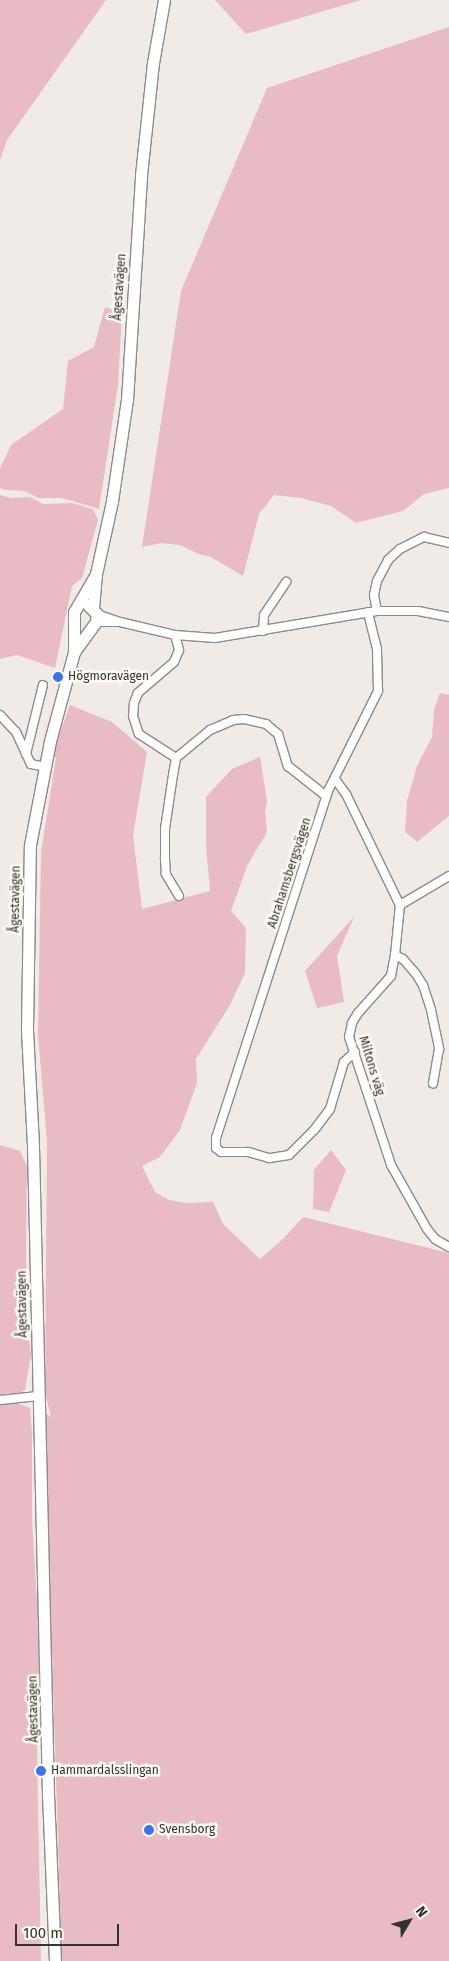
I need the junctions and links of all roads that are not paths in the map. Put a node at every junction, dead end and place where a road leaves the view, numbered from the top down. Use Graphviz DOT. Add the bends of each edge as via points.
graph roads {
  1 [pos="164,0"];
  2 [pos="449,542"];
  3 [pos="96,574"];
  4 [pos="286,582"];
  5 [pos="79,606"];
  6 [pos="377,611"];
  7 [pos="368,612"];
  8 [pos="449,617"];
  9 [pos="94,618"];
  10 [pos="75,624"];
  11 [pos="263,631"];
  12 [pos="174,635"];
  13 [pos="74,652"];
  14 [pos="43,685"];
  15 [pos="0,715"];
  16 [pos="26,754"];
  17 [pos="176,758"];
  18 [pos="44,767"];
  19 [pos="335,779"];
  20 [pos="326,796"];
  21 [pos="449,876"];
  22 [pos="179,896"];
  23 [pos="400,905"];
  24 [pos="395,955"];
  25 [pos="355,1052"];
  26 [pos="433,1082"];
  27 [pos="449,1247"];
  28 [pos="39,1396"];
  29 [pos="0,1400"];
  30 [pos="55,1961"];
  1 -- 3 [label="main road, Ågestavägen" via="153,63 141,175 126,409 112,501"];
  2 -- 6 [label="street" via="424,538 400,549 388,560 377,581 374,595"];
  3 -- 5 [label="main road, Ågestavägen"];
  3 -- 9 [label="main road, Ågestavägen"];
  4 -- 11 [label="street" via="264,616"];
  5 -- 9 [label="main road" via="90,605"];
  5 -- 10 [label="main road, Ågestavägen" via="73,616"];
  6 -- 7 [label="street"];
  6 -- 8 [label="street" via="418,610"];
  7 -- 11 [label="street"];
  7 -- 19 [label="street, Abrahamsbergsvägen" via="377,649 378,691"];
  9 -- 10 [label="main road" via="79,628"];
  9 -- 12 [label="street"];
  9 -- 13 [label="main road, Ågestavägen"];
  10 -- 13 [label="main road, Ågestavägen"];
  11 -- 12 [label="street" via="215,638"];
  12 -- 17 [label="street" via="179,650 174,662 138,693 133,716 139,734"];
  13 -- 18 [label="main road, Ågestavägen"];
  14 -- 16 [label="street"];
  15 -- 16 [label="street" via="16,732"];
  16 -- 18 [label="street" via="31,764"];
  17 -- 20 [label="street" via="218,725 233,720 256,721 274,729 283,744 288,766"];
  17 -- 22 [label="street" via="164,844 166,874"];
  18 -- 28 [label="main road, Ågestavägen" via="30,845 27,1029"];
  19 -- 20 [label="street, Abrahamsbergsvägen"];
  19 -- 23 [label="street" via="346,794"];
  20 -- 25 [label="street, Abrahamsbergsvägen" via="215,1144 221,1152 248,1152 269,1158 289,1155 330,1109 344,1062"];
  21 -- 23 [label="street"];
  23 -- 24 [label="street, Miltons väg"];
  24 -- 25 [label="street, Miltons väg" via="391,976 352,1023 349,1036"];
  24 -- 26 [label="street" via="416,974 431,1010 439,1049"];
  25 -- 27 [label="street, Miltons väg" via="392,1165 426,1229"];
  28 -- 29 [label="street"];
  28 -- 30 [label="main road, Ågestavägen"];
}
